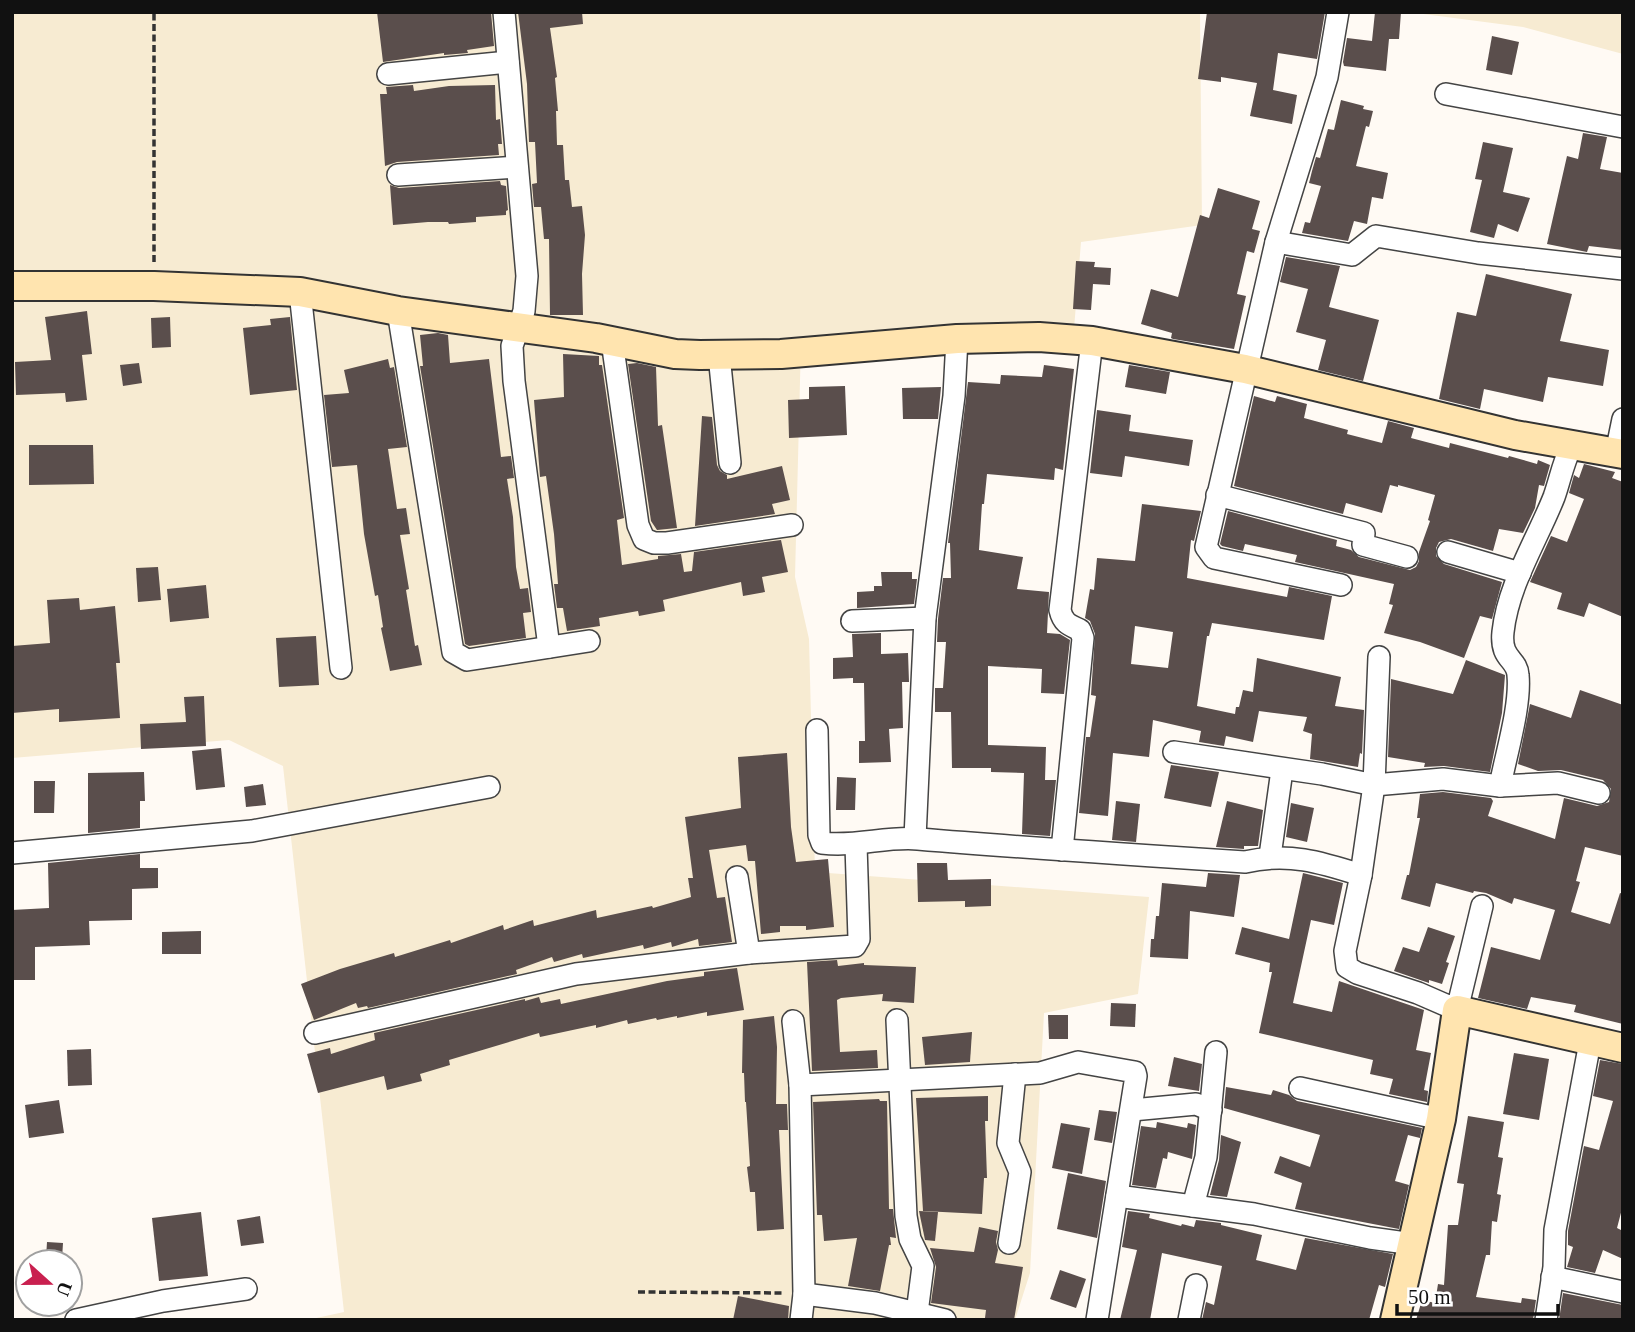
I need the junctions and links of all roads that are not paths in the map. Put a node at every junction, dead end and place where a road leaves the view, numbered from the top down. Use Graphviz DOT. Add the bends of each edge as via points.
graph roads {
  1 [pos="504,12"];
  2 [pos="1338,12"];
  3 [pos="508,62"];
  4 [pos="388,74"];
  5 [pos="1446,94"];
  6 [pos="1623,127"];
  7 [pos="517,167"];
  8 [pos="398,175"];
  9 [pos="1276,242"];
  10 [pos="1623,269"];
  11 [pos="12,286"];
  12 [pos="300,292"];
  13 [pos="398,311"];
  14 [pos="517,328"];
  15 [pos="957,339"];
  16 [pos="612,341"];
  17 [pos="1092,341"];
  18 [pos="719,355"];
  19 [pos="1245,369"];
  20 [pos="1623,419"];
  21 [pos="1571,447"];
  22 [pos="1619,454"];
  23 [pos="730,463"];
  24 [pos="1217,495"];
  25 [pos="792,525"];
  26 [pos="1448,552"];
  27 [pos="1407,557"];
  28 [pos="1520,573"];
  29 [pos="1341,584"];
  30 [pos="925,618"];
  31 [pos="852,621"];
  32 [pos="589,641"];
  33 [pos="549,647"];
  34 [pos="1379,657"];
  35 [pos="341,668"];
  36 [pos="817,730"];
  37 [pos="1174,752"];
  38 [pos="1282,770"];
  39 [pos="1374,785"];
  40 [pos="1500,786"];
  41 [pos="489,787"];
  42 [pos="1599,793"];
  43 [pos="915,838"];
  44 [pos="856,845"];
  45 [pos="1062,850"];
  46 [pos="12,853"];
  47 [pos="1270,856"];
  48 [pos="1361,875"];
  49 [pos="737,877"];
  50 [pos="1482,906"];
  51 [pos="749,953"];
  52 [pos="1457,1010"];
  53 [pos="897,1020"];
  54 [pos="793,1021"];
  55 [pos="315,1033"];
  56 [pos="1590,1042"];
  57 [pos="1623,1048"];
  58 [pos="1216,1052"];
  59 [pos="1015,1074"];
  60 [pos="901,1081"];
  61 [pos="800,1085"];
  62 [pos="1300,1088"];
  63 [pos="1132,1110"];
  64 [pos="1212,1110"];
  65 [pos="1441,1119"];
  66 [pos="1117,1196"];
  67 [pos="1193,1206"];
  68 [pos="1009,1243"];
  69 [pos="1413,1244"];
  70 [pos="1552,1277"];
  71 [pos="1196,1285"];
  72 [pos="246,1289"];
  73 [pos="1623,1292"];
  74 [pos="804,1294"];
  75 [pos="917,1313"];
  76 [pos="76,1320"];
  77 [pos="801,1320"];
  78 [pos="944,1320"];
  79 [pos="1097,1320"];
  80 [pos="1188,1320"];
  81 [pos="1395,1320"];
  82 [pos="1546,1320"];
  1 -- 3 [label="street"];
  2 -- 9 [label="street" via="1327,77"];
  3 -- 4 [label="street"];
  3 -- 7 [label="street"];
  5 -- 6 [label="street"];
  7 -- 8 [label="street"];
  7 -- 14 [label="street" via="527,292"];
  9 -- 10 [label="street" via="1352,255 1376,236"];
  9 -- 19 [label="street"];
  11 -- 12 [label="street"];
  12 -- 13 [label="street"];
  12 -- 35 [label="street"];
  13 -- 14 [label="street"];
  13 -- 33 [label="street" via="453,652 467,660"];
  14 -- 16 [label="street"];
  14 -- 33 [label="street" via="512,354 514,381"];
  15 -- 17 [label="street"];
  15 -- 18 [label="street"];
  15 -- 30 [label="street" via="954,396"];
  16 -- 18 [label="street" via="665,352"];
  16 -- 25 [label="street" via="638,525 644,539 680,542"];
  17 -- 19 [label="street"];
  17 -- 45 [label="street" via="1060,610 1066,624 1080,630 1083,638"];
  18 -- 23 [label="street"];
  19 -- 21 [label="street"];
  19 -- 24 [label="street"];
  20 -- 22 [label="street"];
  21 -- 22 [label="street"];
  21 -- 28 [label="street"];
  24 -- 27 [label="street" via="1364,533 1363,545"];
  24 -- 29 [label="street" via="1206,547 1214,558"];
  26 -- 28 [label="street"];
  28 -- 40 [label="street" via="1503,629 1504,653 1518,674"];
  30 -- 31 [label="street"];
  30 -- 43 [label="street"];
  32 -- 33 [label="street"];
  34 -- 39 [label="street"];
  36 -- 44 [label="street" via="820,841"];
  37 -- 38 [label="street"];
  38 -- 39 [label="street"];
  38 -- 47 [label="street"];
  39 -- 40 [label="street" via="1443,779"];
  39 -- 48 [label="street"];
  40 -- 42 [label="street" via="1558,783"];
  41 -- 46 [label="street" via="252,831"];
  43 -- 44 [label="street"];
  43 -- 45 [label="street"];
  44 -- 51 [label="street" via="858,943"];
  45 -- 47 [label="street" via="1245,862"];
  47 -- 48 [label="street" via="1324,863"];
  48 -- 52 [label="street" via="1345,951 1347,967"];
  49 -- 51 [label="street"];
  50 -- 52 [label="street"];
  51 -- 55 [label="street" via="576,974"];
  52 -- 56 [label="street"];
  52 -- 65 [label="street"];
  53 -- 60 [label="street"];
  54 -- 61 [label="street"];
  56 -- 57 [label="street"];
  56 -- 70 [label="street" via="1555,1230"];
  58 -- 64 [label="street"];
  59 -- 60 [label="street"];
  59 -- 63 [label="street" via="1040,1073 1078,1062 1135,1072"];
  59 -- 68 [label="street" via="1008,1143 1020,1172"];
  60 -- 61 [label="street"];
  60 -- 75 [label="street" via="906,1216 909,1238 923,1266"];
  61 -- 74 [label="street"];
  62 -- 65 [label="street"];
  63 -- 64 [label="street" via="1196,1104"];
  63 -- 66 [label="street"];
  64 -- 67 [label="street"];
  65 -- 69 [label="street"];
  66 -- 67 [label="street"];
  66 -- 79 [label="street"];
  67 -- 69 [label="street"];
  69 -- 81 [label="street"];
  70 -- 73 [label="street"];
  70 -- 82 [label="street"];
  71 -- 80 [label="street"];
  72 -- 76 [label="street"];
  74 -- 75 [label="street"];
  74 -- 77 [label="street"];
  75 -- 78 [label="street"];
}
